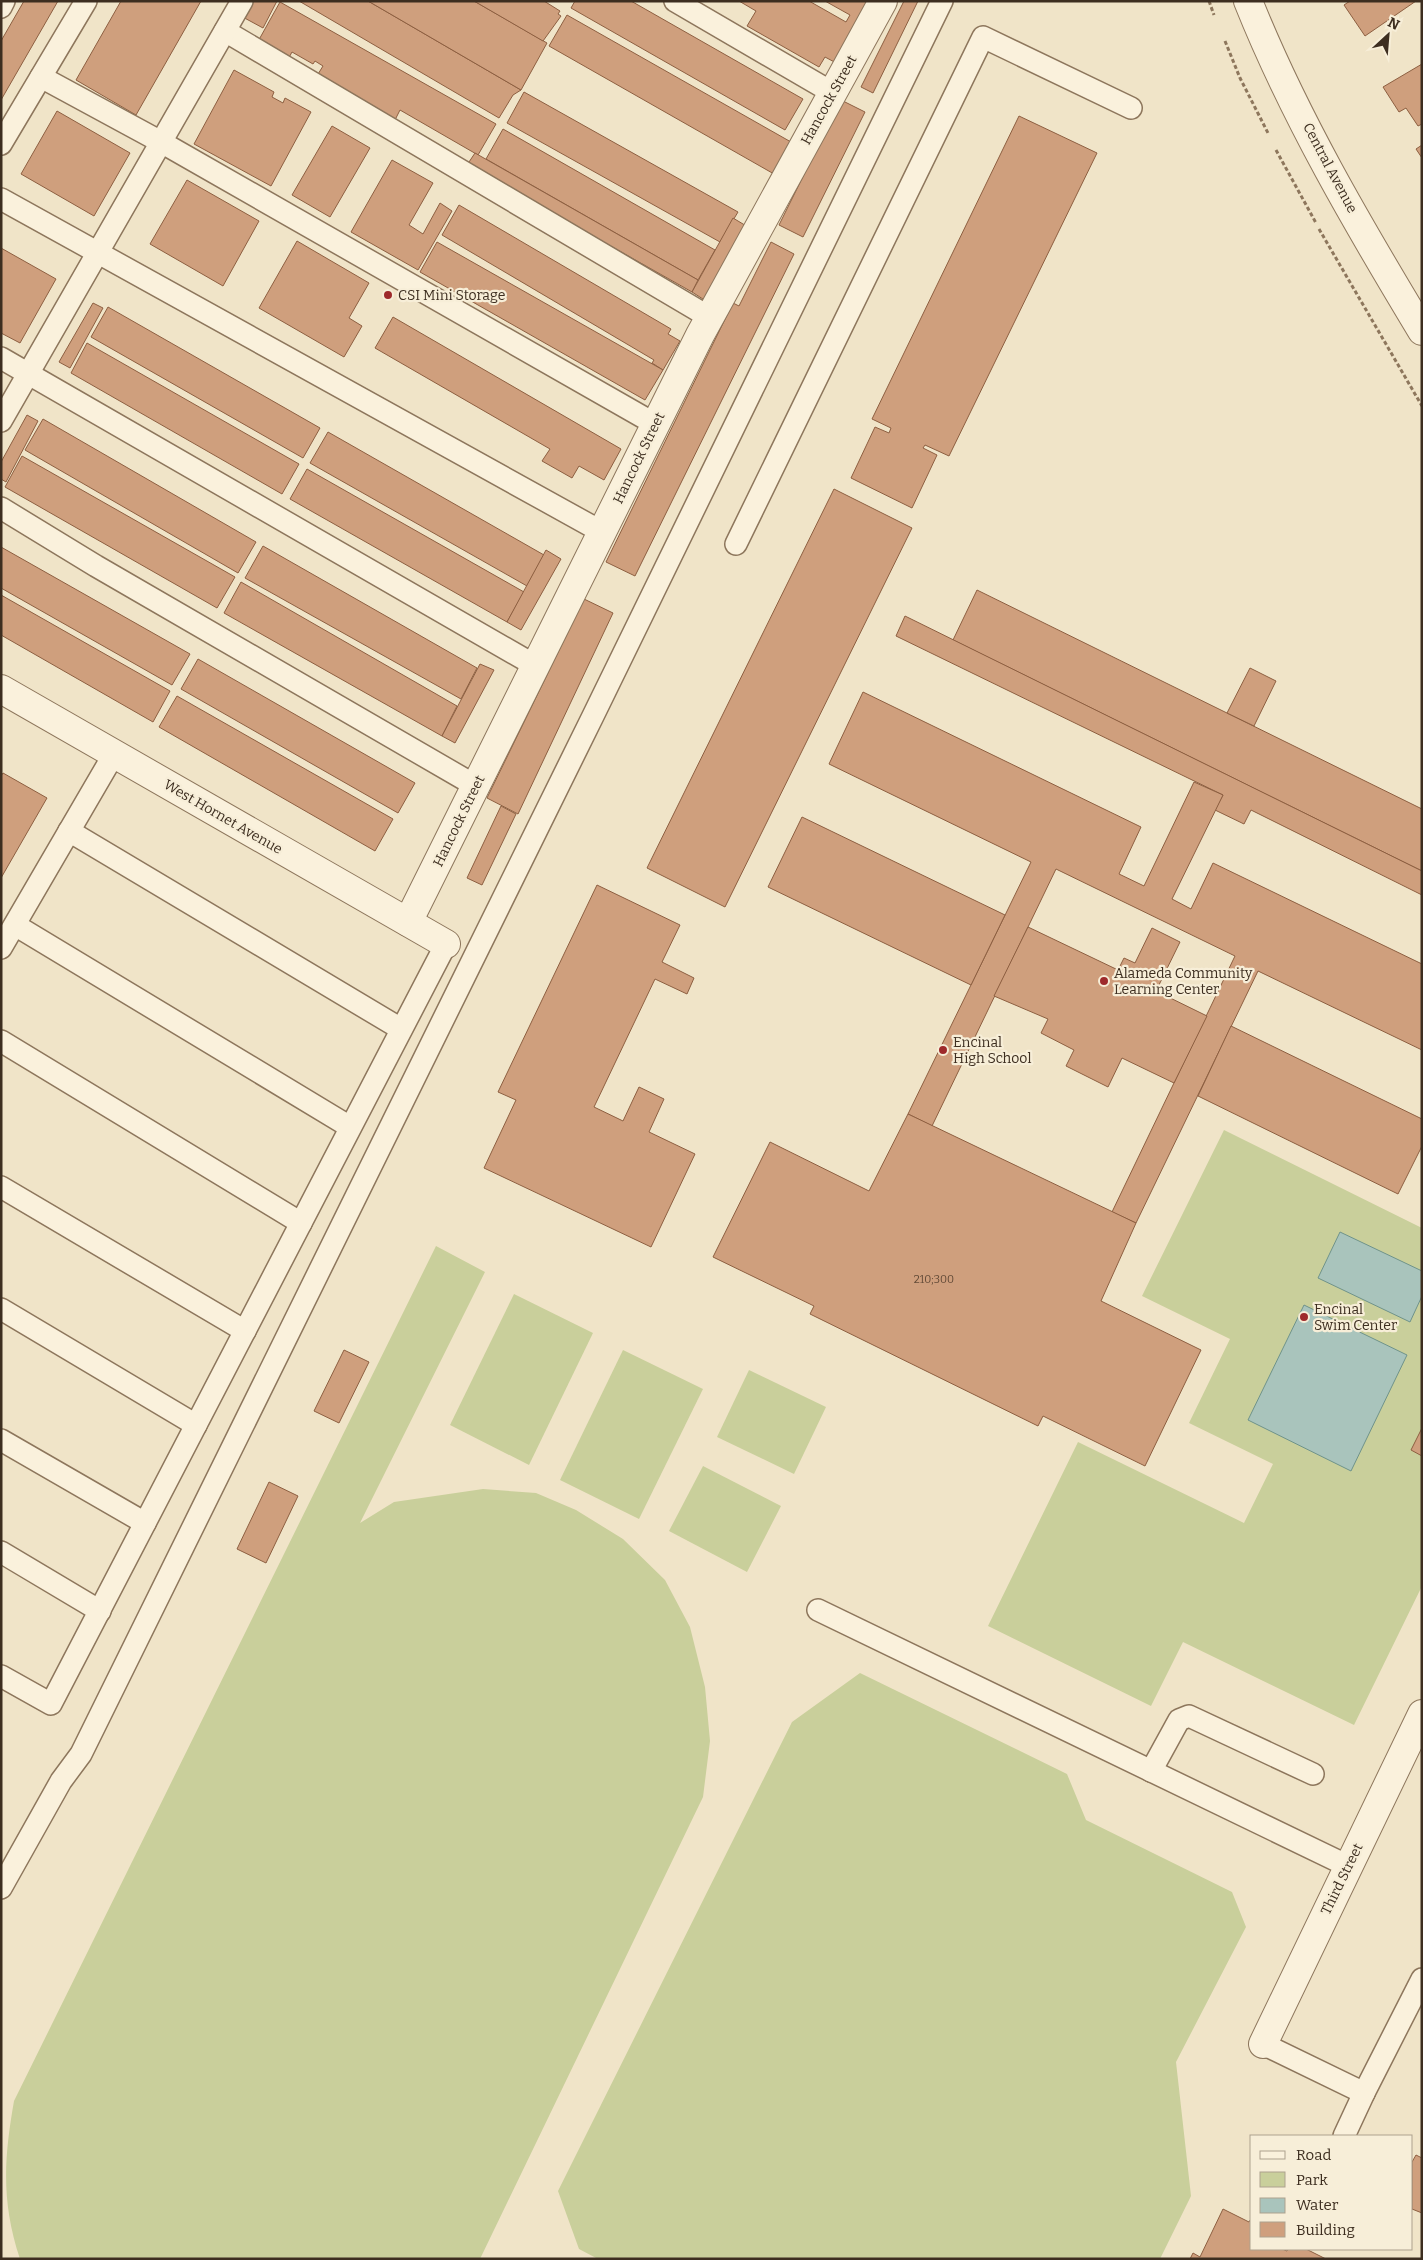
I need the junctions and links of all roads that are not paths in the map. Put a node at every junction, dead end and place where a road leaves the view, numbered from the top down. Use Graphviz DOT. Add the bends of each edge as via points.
graph roads {
  1 [pos="4,1"];
  2 [pos="86,1"];
  3 [pos="242,1"];
  4 [pos="675,1"];
  5 [pos="883,1"];
  6 [pos="942,1"];
  7 [pos="1248,1"];
  8 [pos="1,7"];
  9 [pos="225,31"];
  10 [pos="41,77"];
  11 [pos="833,93"];
  12 [pos="1131,108"];
  13 [pos="162,142"];
  14 [pos="1,144"];
  15 [pos="1,199"];
  16 [pos="98,254"];
  17 [pos="709,317"];
  18 [pos="1422,330"];
  19 [pos="1,358"];
  20 [pos="30,374"];
  21 [pos="1,421"];
  22 [pos="655,424"];
  23 [pos="1,508"];
  24 [pos="602,532"];
  25 [pos="736,544"];
  26 [pos="536,666"];
  27 [pos="1,689"];
  28 [pos="114,754"];
  29 [pos="476,786"];
  30 [pos="69,831"];
  31 [pos="408,922"];
  32 [pos="15,925"];
  33 [pos="446,944"];
  34 [pos="1,948"];
  35 [pos="401,1029"];
  36 [pos="1,1041"];
  37 [pos="350,1128"];
  38 [pos="1,1187"];
  39 [pos="301,1223"];
  40 [pos="1,1309"];
  41 [pos="245,1331"];
  42 [pos="196,1425"];
  43 [pos="1,1440"];
  44 [pos="145,1523"];
  45 [pos="1,1552"];
  46 [pos="818,1610"];
  47 [pos="100,1611"];
  48 [pos="1,1676"];
  49 [pos="1422,1714"];
  50 [pos="1151,1771"];
  51 [pos="1313,1774"];
  52 [pos="1348,1866"];
  53 [pos="1,1888"];
  54 [pos="1422,1979"];
  55 [pos="1263,2044"];
  56 [pos="1364,2093"];
  57 [pos="1344,2135"];
  1 -- 8 [label="lane"];
  2 -- 10 [label="lane"];
  3 -- 9 [label="lane"];
  4 -- 11 [label="lane"];
  5 -- 11 [label="street, Hancock Street"];
  6 -- 53 [label="lane" via="81,1754 60,1781"];
  7 -- 18 [label="street, Central Avenue" via="1272,60 1365,234"];
  9 -- 13 [label="lane"];
  9 -- 17 [label="lane"];
  10 -- 13 [label="lane"];
  10 -- 14 [label="lane"];
  11 -- 17 [label="street, Hancock Street"];
  12 -- 25 [label="lane" via="983,37"];
  13 -- 16 [label="lane"];
  13 -- 22 [label="lane"];
  15 -- 16 [label="lane"];
  16 -- 20 [label="lane"];
  16 -- 24 [label="lane"];
  17 -- 22 [label="street, Hancock Street"];
  19 -- 20 [label="lane"];
  20 -- 21 [label="lane"];
  20 -- 26 [label="lane"];
  22 -- 24 [label="street, Hancock Street"];
  23 -- 29 [label="lane"];
  24 -- 26 [label="street, Hancock Street"];
  26 -- 29 [label="street, Hancock Street"];
  27 -- 28 [label="street, West Hornet Avenue"];
  28 -- 30 [label="lane"];
  28 -- 31 [label="street, West Hornet Avenue"];
  29 -- 31 [label="street, Hancock Street"];
  30 -- 32 [label="lane"];
  30 -- 35 [label="lane"];
  31 -- 33 [label="street, West Hornet Avenue"];
  32 -- 34 [label="lane"];
  32 -- 37 [label="lane"];
  33 -- 35 [label="lane"];
  35 -- 37 [label="lane"];
  36 -- 39 [label="lane"];
  37 -- 39 [label="lane"];
  38 -- 41 [label="lane"];
  39 -- 41 [label="lane"];
  40 -- 42 [label="lane"];
  41 -- 42 [label="lane"];
  42 -- 44 [label="lane"];
  43 -- 44 [label="lane"];
  44 -- 47 [label="lane"];
  45 -- 47 [label="lane"];
  46 -- 50 [label="lane"];
  47 -- 48 [label="lane" via="51,1704"];
  49 -- 52 [label="street, Third Street"];
  50 -- 51 [label="lane" via="1179,1720 1189,1716"];
  50 -- 52 [label="lane"];
  52 -- 55 [label="street, Third Street"];
  54 -- 56 [label="lane"];
  55 -- 56 [label="lane"];
  56 -- 57 [label="lane"];
}
